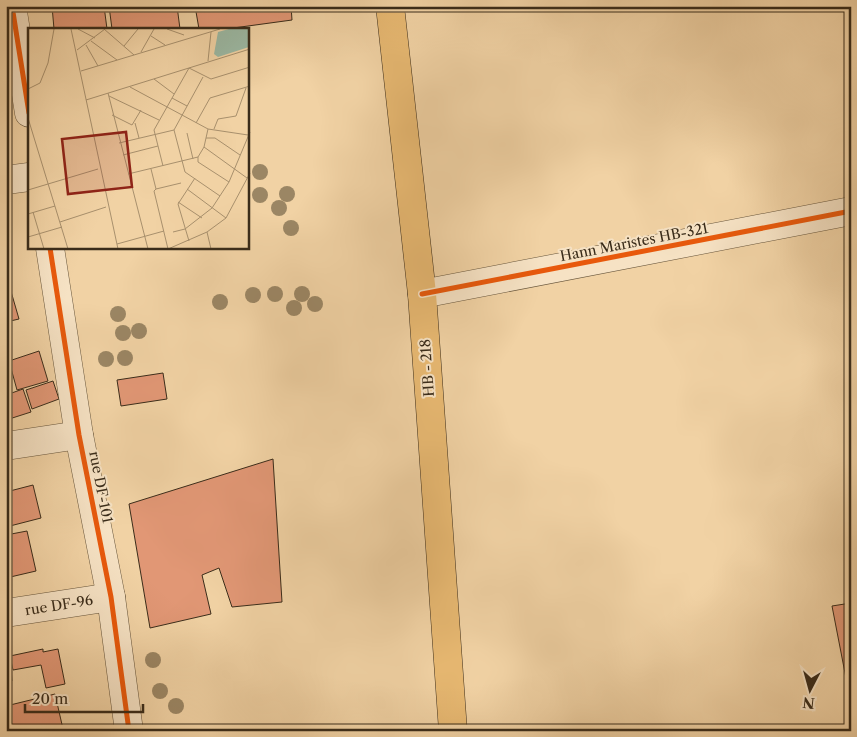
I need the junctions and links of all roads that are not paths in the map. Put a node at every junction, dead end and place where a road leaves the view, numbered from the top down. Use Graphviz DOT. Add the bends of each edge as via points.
graph roads {
  1 [pos="12,6"];
  2 [pos="390,6"];
  3 [pos="28,106"];
  4 [pos="28,177"];
  5 [pos="6,180"];
  6 [pos="851,211"];
  7 [pos="50,249"];
  8 [pos="422,294"];
  9 [pos="79,435"];
  10 [pos="6,446"];
  11 [pos="111,597"];
  12 [pos="6,613"];
  13 [pos="129,731"];
  14 [pos="453,731"];
  1 -- 3 [label="street"];
  2 -- 8 [label="main road, HB - 218"];
  4 -- 5 [label="street"];
  6 -- 8 [label="street, Hann Maristes HB-321"];
  7 -- 9 [label="street, rue DF-101"];
  8 -- 14 [label="main road, HB - 218"];
  9 -- 10 [label="street"];
  9 -- 11 [label="street, rue DF-101"];
  11 -- 12 [label="street, rue DF-96"];
  11 -- 13 [label="street, rue DF-101"];
}
